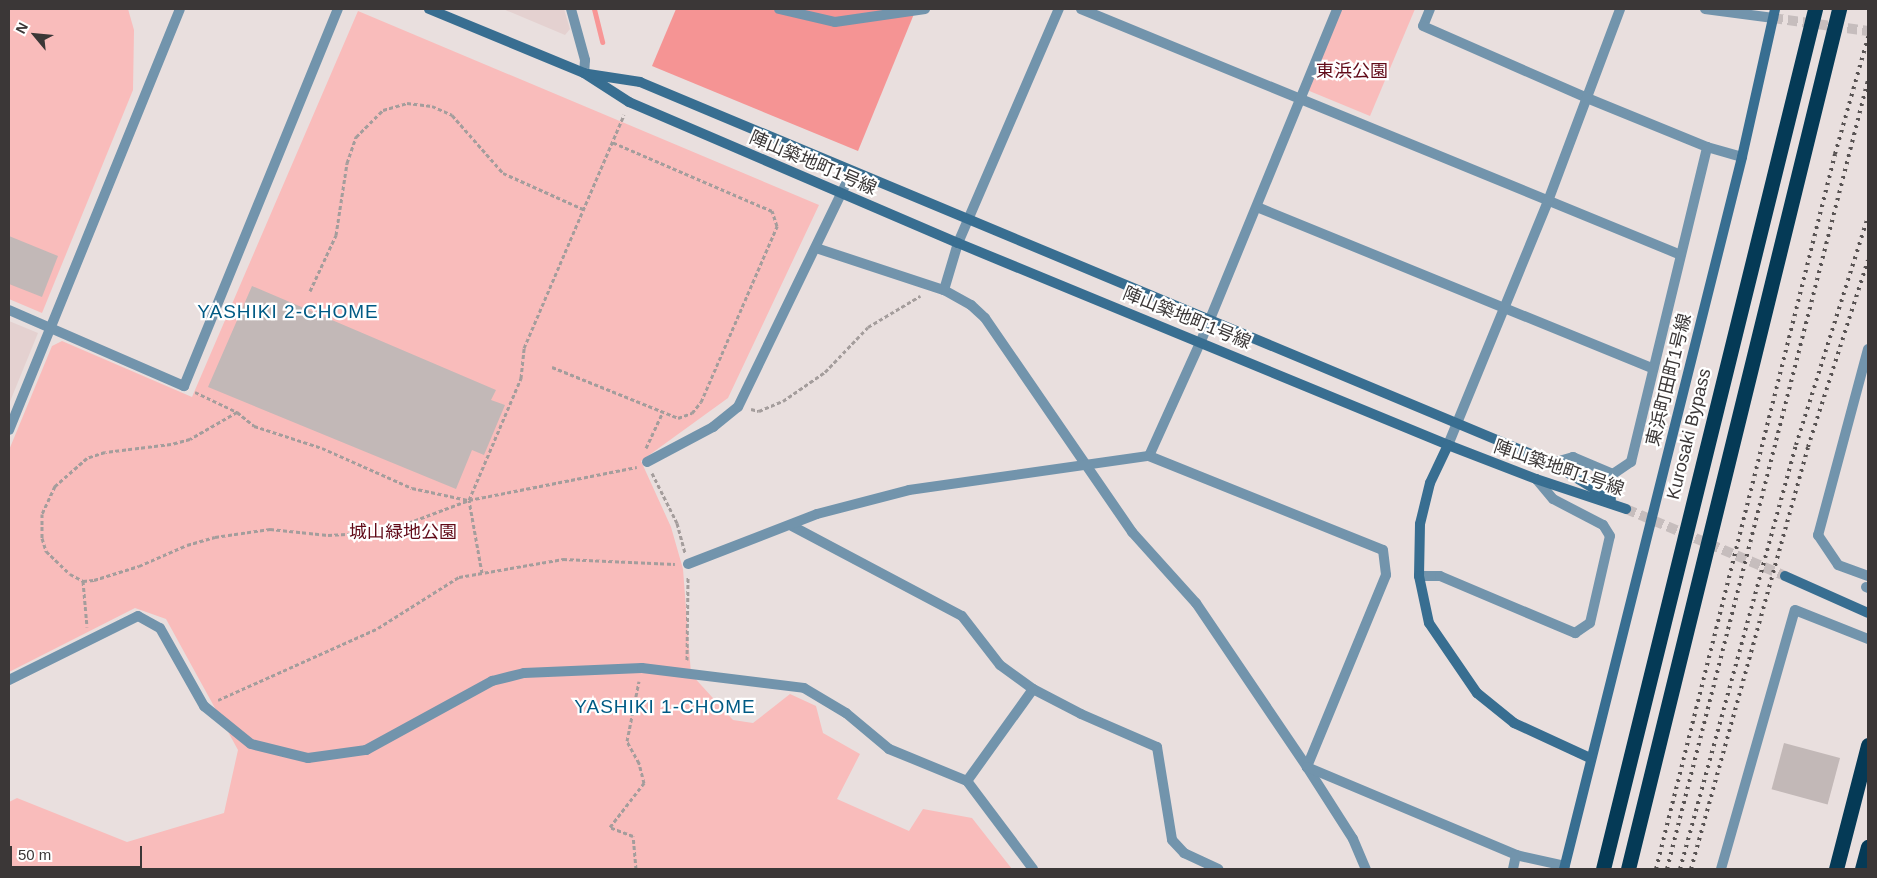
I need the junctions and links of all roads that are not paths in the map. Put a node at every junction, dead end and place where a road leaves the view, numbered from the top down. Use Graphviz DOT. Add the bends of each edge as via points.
graph roads {
  1 [pos="180,9"];
  2 [pos="338,9"];
  3 [pos="429,9"];
  4 [pos="572,9"];
  5 [pos="779,9"];
  6 [pos="925,9"];
  7 [pos="1059,9"];
  8 [pos="1081,9"];
  9 [pos="1337,9"];
  10 [pos="1430,9"];
  11 [pos="1620,9"];
  12 [pos="1705,9"];
  13 [pos="1814,9"];
  14 [pos="1839,9"];
  15 [pos="1774,13"];
  16 [pos="584,73"];
  17 [pos="1587,98"];
  18 [pos="1300,99"];
  19 [pos="1707,147"];
  20 [pos="1742,157"];
  21 [pos="851,173"];
  22 [pos="842,193"];
  23 [pos="1548,201"];
  24 [pos="1257,206"];
  25 [pos="970,222"];
  26 [pos="958,243"];
  27 [pos="816,248"];
  28 [pos="1681,255"];
  29 [pos="941,289"];
  30 [pos="1502,308"];
  31 [pos="9,310"];
  32 [pos="1210,320"];
  33 [pos="52,328"];
  34 [pos="1201,341"];
  35 [pos="1868,350"];
  36 [pos="1653,369"];
  37 [pos="1457,422"];
  38 [pos="9,430"];
  39 [pos="1448,445"];
  40 [pos="1149,456"];
  41 [pos="647,462"];
  42 [pos="1552,463"];
  43 [pos="1084,464"];
  44 [pos="1536,479"];
  45 [pos="792,526"];
  46 [pos="688,564"];
  47 [pos="1420,576"];
  48 [pos="1785,576"];
  49 [pos="1867,584"];
  50 [pos="1868,613"];
  51 [pos="1868,640"];
  52 [pos="9,680"];
  53 [pos="1034,689"];
  54 [pos="1868,745"];
  55 [pos="1590,758"];
  56 [pos="1307,767"];
  57 [pos="967,781"];
  58 [pos="1868,847"];
  59 [pos="1516,855"];
  60 [pos="1565,868"];
  61 [pos="1033,869"];
  62 [pos="1219,869"];
  63 [pos="1366,869"];
  64 [pos="1513,869"];
  65 [pos="1603,869"];
  66 [pos="1628,869"];
  67 [pos="1721,869"];
  68 [pos="1836,869"];
  69 [pos="1862,869"];
  1 -- 33 [label="street"];
  2 -- 33 [label="street" via="184,386"];
  3 -- 16 [label="street, 陣山築地町1号線"];
  4 -- 16 [label="street" via="585,60"];
  5 -- 6 [label="street" via="835,22"];
  7 -- 25 [label="street"];
  8 -- 18 [label="street"];
  9 -- 18 [label="street"];
  10 -- 17 [label="street" via="1424,26"];
  11 -- 17 [label="street"];
  12 -- 15 [label="street"];
  13 -- 65 [label="highway, Kurosaki Bypass, bridge"];
  14 -- 66 [label="highway, bridge"];
  15 -- 20 [label="street, 東浜町田町1号線"];
  16 -- 21 [label="street, 陣山築地町1号線" via="640,82"];
  16 -- 22 [label="street, 陣山築地町1号線" via="629,102"];
  17 -- 19 [label="street"];
  17 -- 23 [label="street"];
  18 -- 23 [label="street"];
  18 -- 24 [label="street"];
  19 -- 20 [label="street"];
  19 -- 28 [label="street"];
  20 -- 55 [label="street, 東浜町田町1号線"];
  21 -- 22 [label="street"];
  21 -- 25 [label="street, 陣山築地町1号線"];
  22 -- 26 [label="street, 陣山築地町1号線"];
  22 -- 27 [label="street"];
  23 -- 28 [label="street"];
  23 -- 30 [label="street"];
  24 -- 30 [label="street"];
  24 -- 32 [label="street"];
  25 -- 26 [label="street"];
  25 -- 32 [label="street, 陣山築地町1号線"];
  26 -- 29 [label="street"];
  26 -- 34 [label="street, 陣山築地町1号線"];
  27 -- 29 [label="street"];
  27 -- 41 [label="street" via="738,407 713,427"];
  28 -- 36 [label="street"];
  29 -- 43 [label="street" via="971,305 985,318"];
  30 -- 36 [label="street"];
  30 -- 37 [label="street"];
  31 -- 33 [label="street"];
  32 -- 34 [label="street"];
  32 -- 37 [label="street, 陣山築地町1号線"];
  33 -- 38 [label="street"];
  34 -- 39 [label="street, 陣山築地町1号線"];
  34 -- 40 [label="street"];
  35 -- 49 [label="street" via="1818,535 1838,565"];
  36 -- 42 [label="street" via="1631,462 1613,474 1573,457"];
  37 -- 39 [label="street"];
  37 -- 42 [label="street, 陣山築地町1号線"];
  39 -- 44 [label="street, 陣山築地町1号線"];
  39 -- 47 [label="street" via="1430,483 1420,524"];
  40 -- 43 [label="street"];
  40 -- 56 [label="street" via="1383,550 1386,575"];
  42 -- 44 [label="street, 陣山築地町1号線" via="1626,509"];
  43 -- 45 [label="street" via="909,490 817,514"];
  43 -- 56 [label="street" via="1132,532 1196,603"];
  44 -- 47 [label="street" via="1553,498 1603,525 1610,536 1590,623 1576,633 1440,576"];
  45 -- 46 [label="street" via="735,544"];
  45 -- 53 [label="street" via="962,616 1000,665"];
  47 -- 55 [label="street" via="1430,623 1477,693 1514,724"];
  48 -- 50 [label="street"];
  51 -- 67 [label="street" via="1794,610"];
  52 -- 57 [label="street" via="138,616 160,628 204,706 251,744 308,758 366,750 492,681 524,673 642,668 804,688 846,713 889,749"];
  53 -- 57 [label="street"];
  53 -- 62 [label="street" via="1081,714 1157,747 1172,840 1184,853"];
  54 -- 68 [label="highway"];
  55 -- 60 [label="street, 東浜町田町1号線"];
  56 -- 59 [label="street"];
  56 -- 63 [label="street" via="1353,839"];
  57 -- 61 [label="street"];
  58 -- 69 [label="highway"];
  59 -- 60 [label="street"];
  59 -- 64 [label="street"];
}
